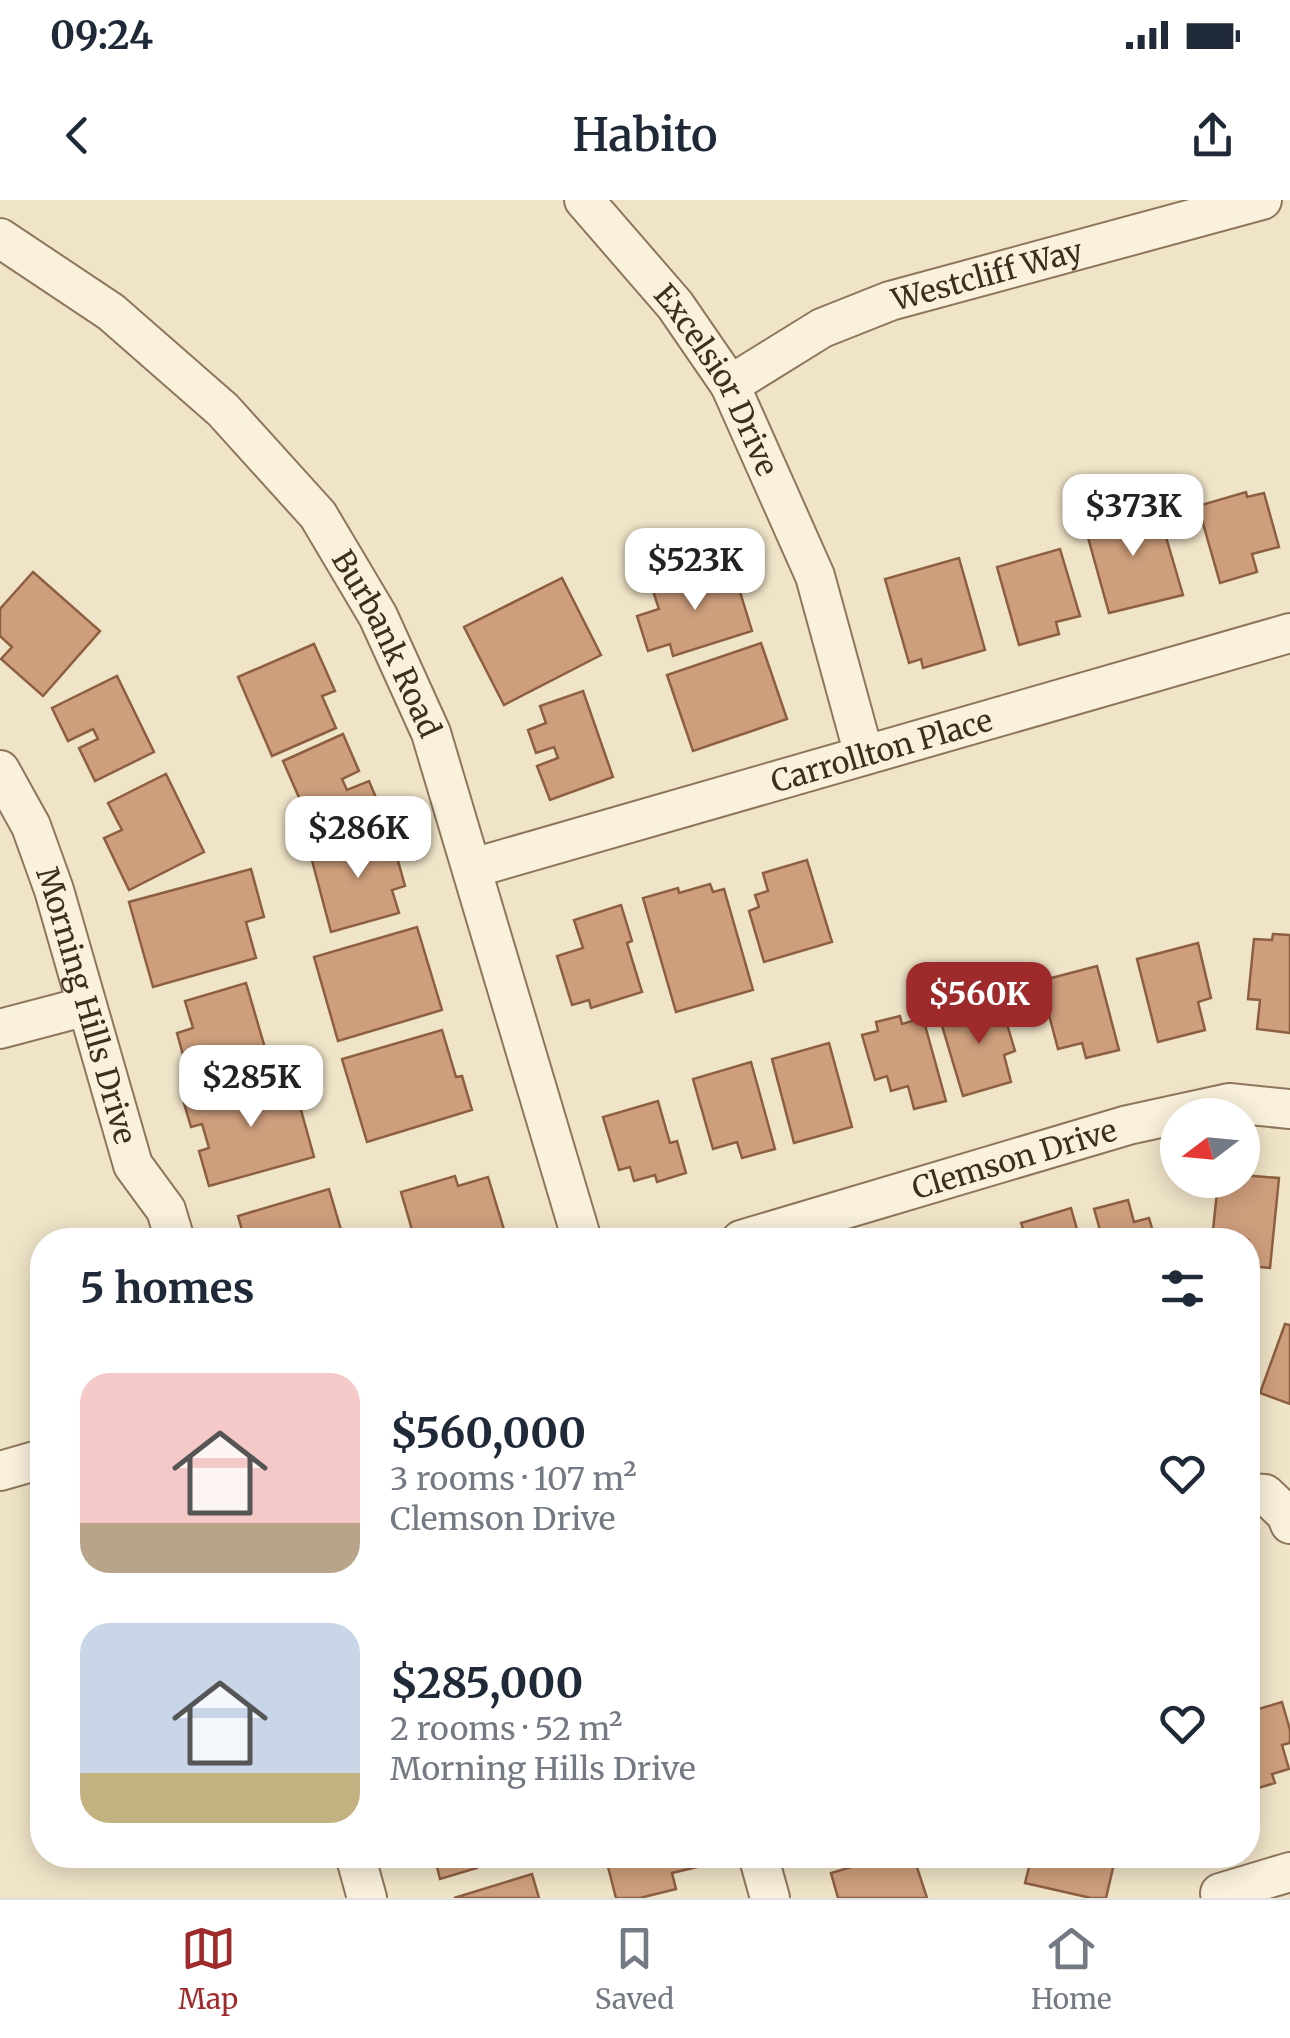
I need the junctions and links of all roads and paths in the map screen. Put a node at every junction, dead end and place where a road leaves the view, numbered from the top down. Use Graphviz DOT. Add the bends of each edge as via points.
graph roads {
  1 [pos="584,200"];
  2 [pos="1262,200"];
  3 [pos="0,238"];
  4 [pos="730,385"];
  5 [pos="1290,633"];
  6 [pos="864,755"];
  7 [pos="0,770"];
  8 [pos="473,868"];
  9 [pos="87,1006"];
  10 [pos="0,1029"];
  11 [pos="1290,1109"];
  12 [pos="171,1228"];
  13 [pos="578,1228"];
  14 [pos="781,1228"];
  15 [pos="30,1462"];
  16 [pos="0,1471"];
  17 [pos="1260,1494"];
  18 [pos="1290,1524"];
  19 [pos="359,1868"];
  20 [pos="762,1868"];
  21 [pos="1290,1872"];
  22 [pos="1220,1892"];
  23 [pos="368,1898"];
  24 [pos="770,1898"];
  1 -- 4 [label="street, Excelsior Drive" via="675,305"];
  2 -- 4 [label="street, Westcliff Way" via="890,300 822,328"];
  3 -- 8 [label="street, Burbank Road" via="111,312 223,410 318,515 378,616 431,733"];
  4 -- 6 [label="street, Excelsior Drive" via="814,576"];
  5 -- 6 [label="street, Carrollton Place"];
  6 -- 8 [label="street, Carrollton Place"];
  7 -- 9 [label="street, Morning Hills Drive" via="31,826"];
  8 -- 13 [label="street, Burbank Road"];
  9 -- 10 [label="street"];
  9 -- 12 [label="street, Morning Hills Drive" via="133,1166"];
  11 -- 14 [label="street, Clemson Drive" via="1229,1103 1128,1125"];
  15 -- 16 [label="street"];
  17 -- 18 [label="street"];
  19 -- 23 [label="street"];
  20 -- 24 [label="street"];
  21 -- 22 [label="street"];
}
